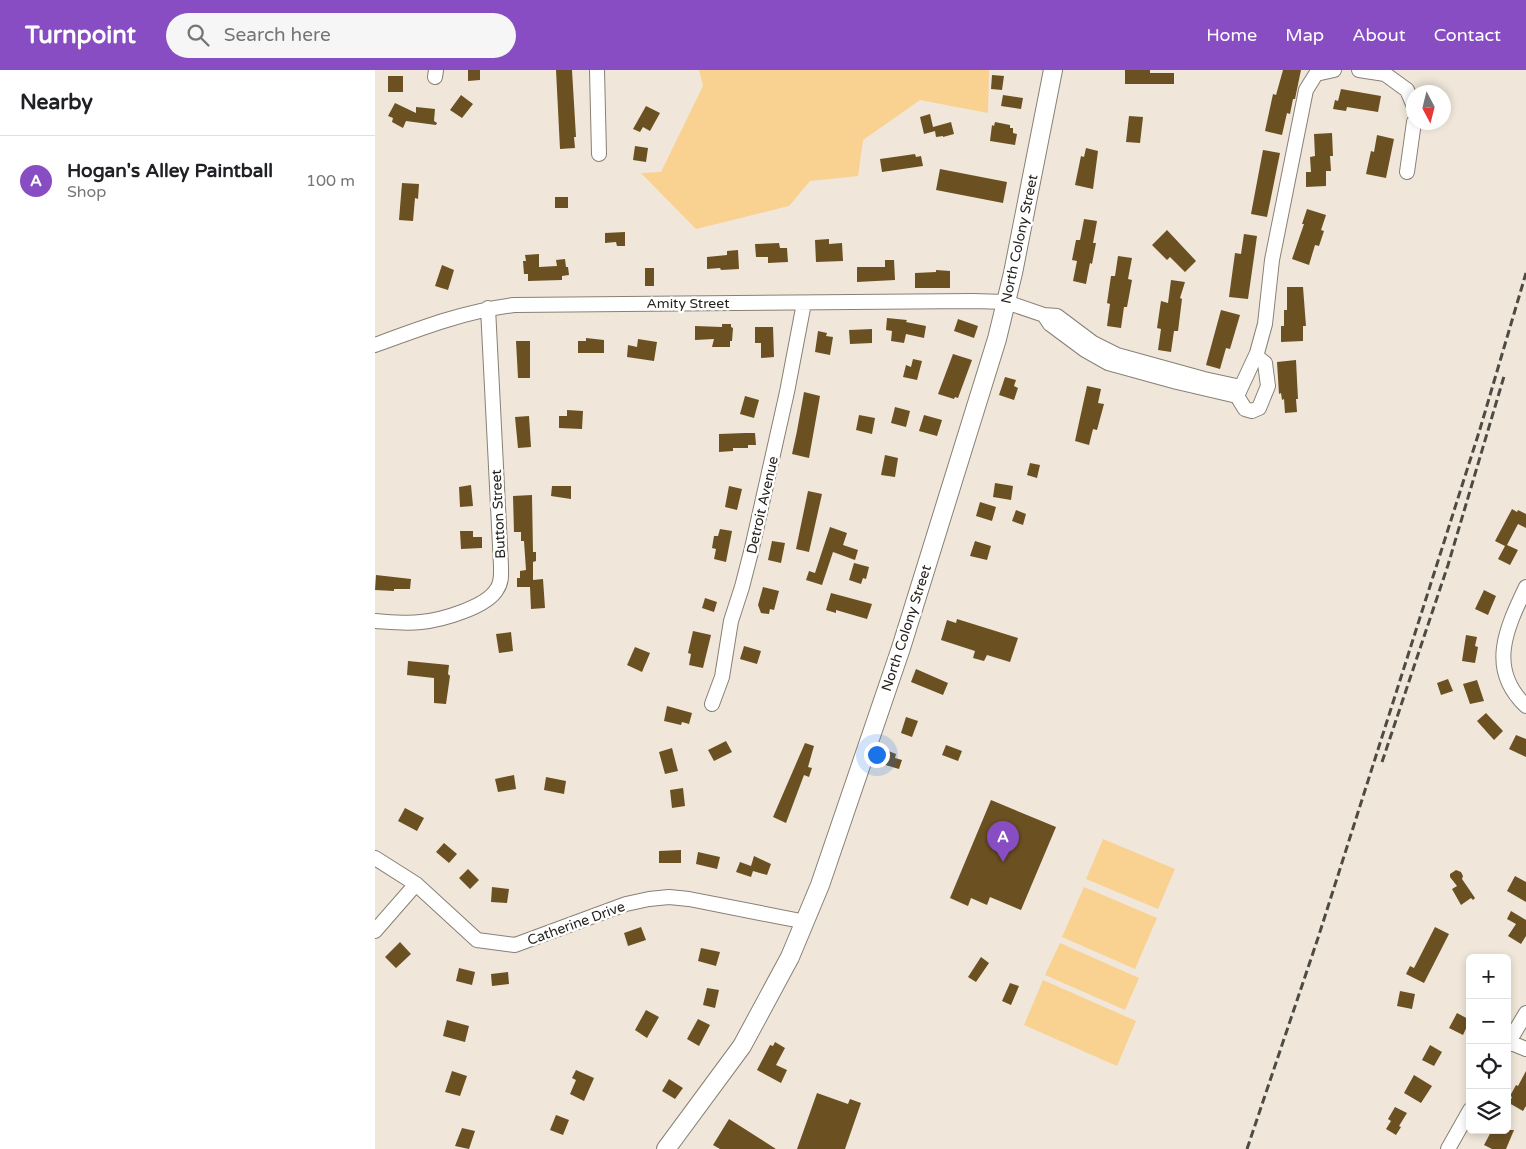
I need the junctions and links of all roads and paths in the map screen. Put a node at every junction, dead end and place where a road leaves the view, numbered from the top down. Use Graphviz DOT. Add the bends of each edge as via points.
graph roads {
  1 [pos="597,70"];
  2 [pos="1053,70"];
  3 [pos="1334,70"];
  4 [pos="1359,70"];
  5 [pos="1406,89"];
  6 [pos="1413,130"];
  7 [pos="599,154"];
  8 [pos="1407,172"];
  9 [pos="1007,302"];
  10 [pos="804,303"];
  11 [pos="488,308"];
  12 [pos="375,345"];
  13 [pos="1255,356"];
  14 [pos="1239,392"];
  15 [pos="1526,587"];
  16 [pos="375,621"];
  17 [pos="712,704"];
  18 [pos="1526,706"];
  19 [pos="375,858"];
  20 [pos="416,884"];
  21 [pos="805,922"];
  22 [pos="375,931"];
  23 [pos="1526,1013"];
  24 [pos="1511,1039"];
  25 [pos="1511,1045"];
  26 [pos="1526,1049"];
  27 [pos="1466,1117"];
  28 [pos="666,1149"];
  29 [pos="1447,1149"];
  1 -- 7 [label="street"];
  2 -- 9 [label="main road, North Colony Street"];
  3 -- 13 [label="street" via="1316,74 1306,90 1272,260 1265,324"];
  4 -- 5 [label="street" via="1385,74"];
  6 -- 8 [label="street"];
  9 -- 10 [label="street, Amity Street"];
  9 -- 14 [label="street, Amity Street" via="1044,315 1057,316 1093,343 1132,364 1204,379"];
  9 -- 21 [label="main road, North Colony Street" via="901,648"];
  10 -- 11 [label="street, Amity Street" via="514,305"];
  10 -- 17 [label="street, Detroit Avenue" via="752,548 731,620 722,677"];
  11 -- 12 [label="street, Amity Street"];
  11 -- 16 [label="street, Button Street" via="501,566 499,587 487,599 437,620 421,623"];
  13 -- 14 [label="street"];
  13 -- 14 [label="street" via="1265,363 1267,371 1267,386 1259,408 1245,409"];
  15 -- 18 [label="street" via="1509,627 1502,654 1503,670 1509,685"];
  19 -- 20 [label="street, Catherine Drive"];
  20 -- 21 [label="street, Catherine Drive" via="477,940 515,945 626,904 669,897"];
  20 -- 22 [label="street"];
  21 -- 28 [label="main road, North Colony Street" via="742,1046"];
  23 -- 24 [label="street"];
  25 -- 26 [label="street"];
  27 -- 29 [label="street"];
}
